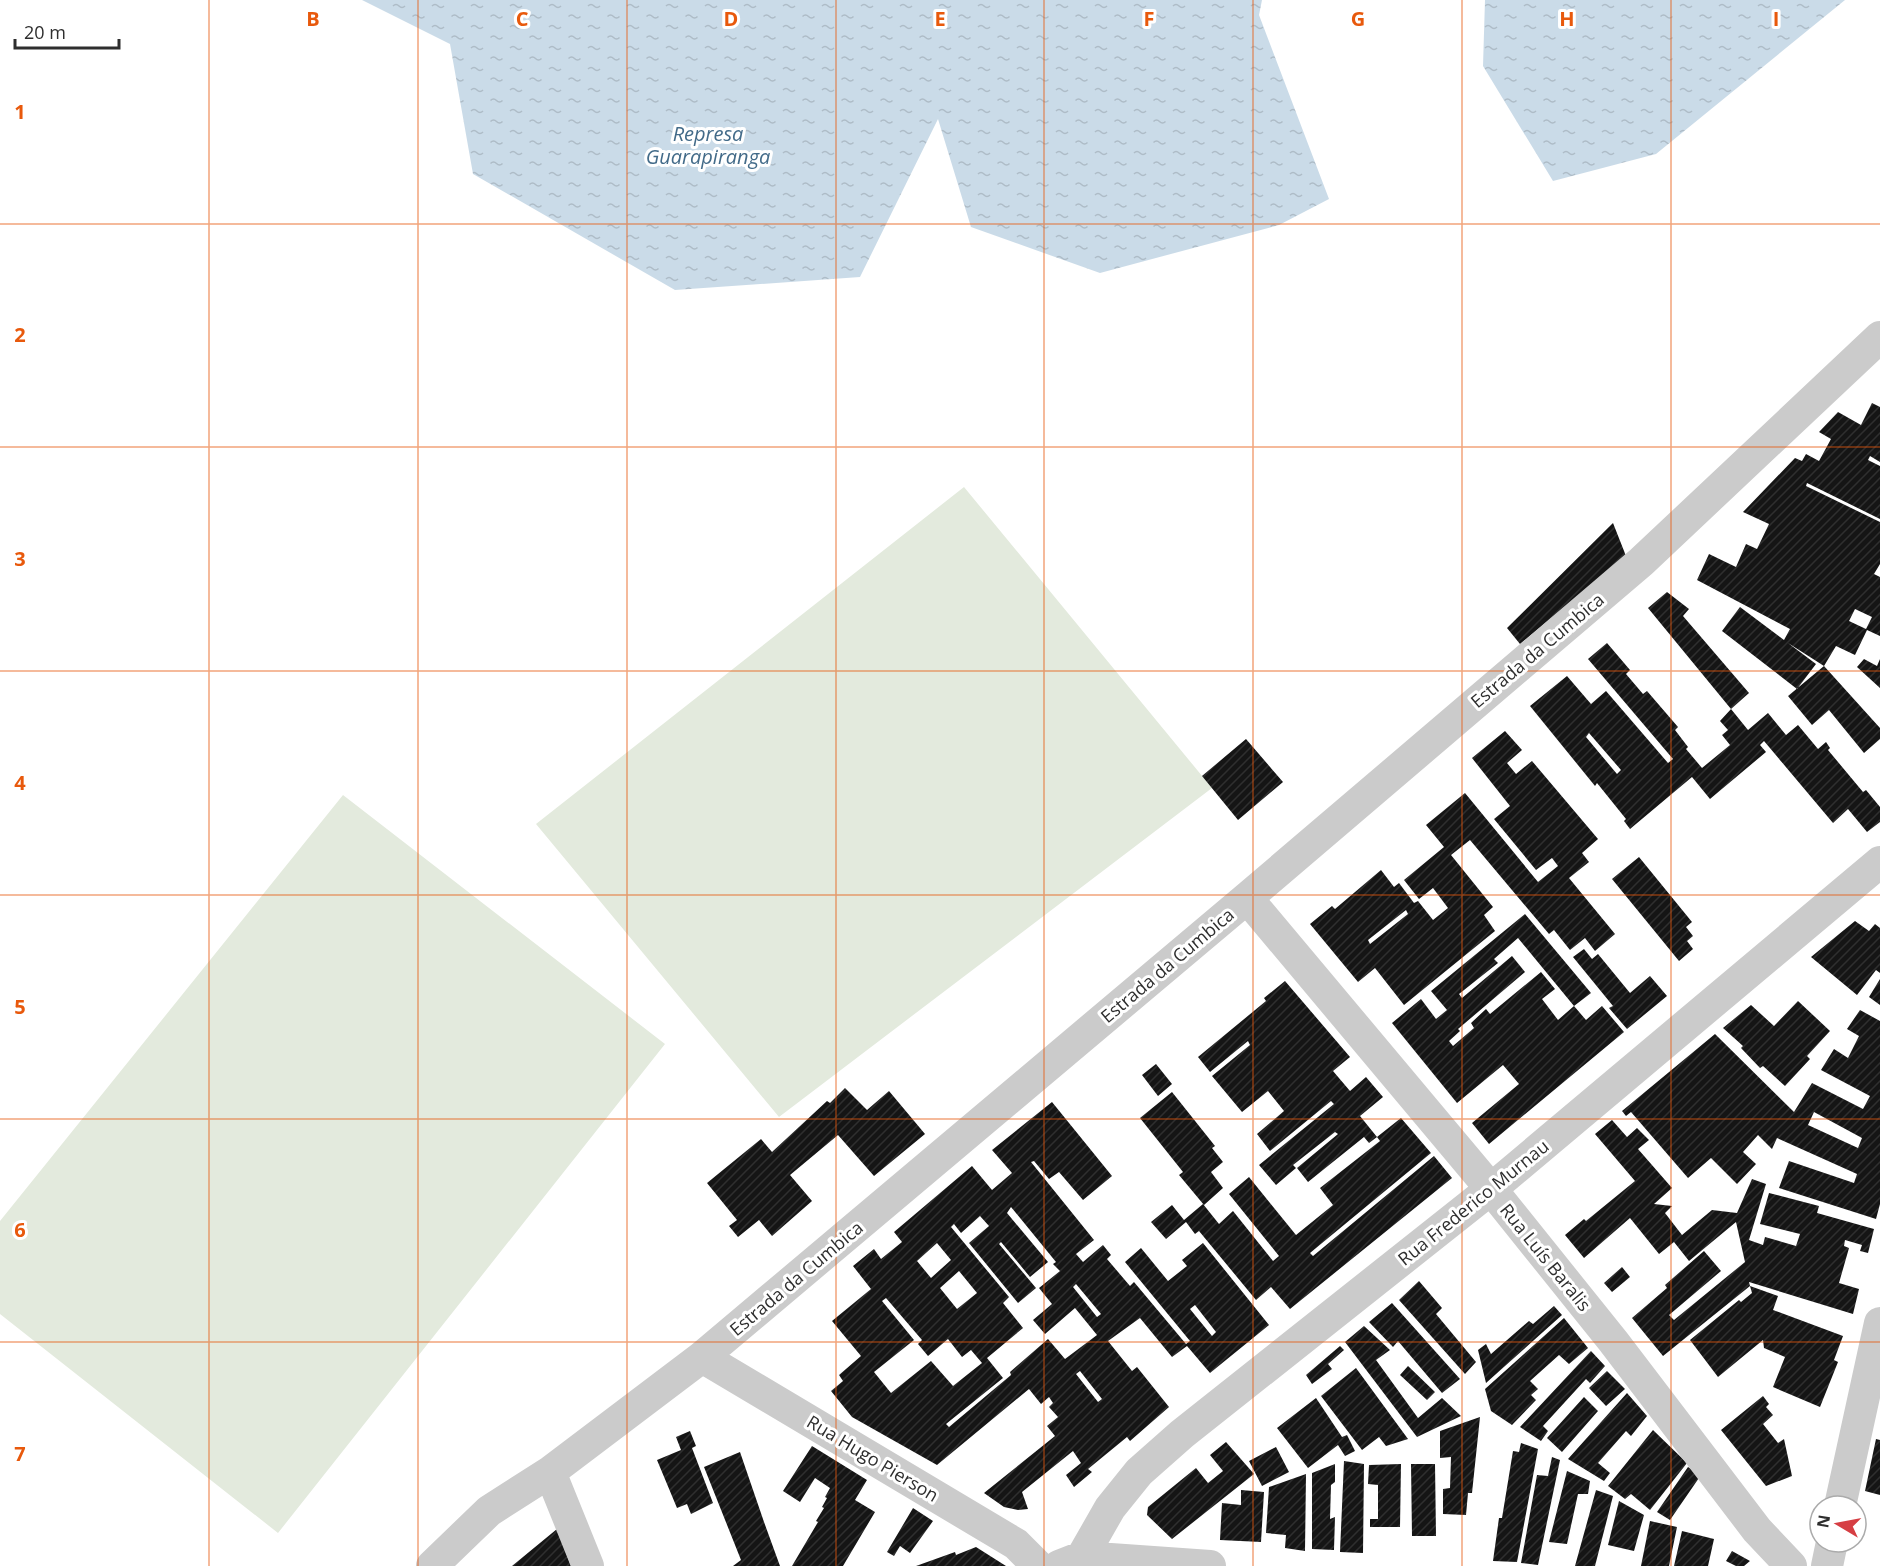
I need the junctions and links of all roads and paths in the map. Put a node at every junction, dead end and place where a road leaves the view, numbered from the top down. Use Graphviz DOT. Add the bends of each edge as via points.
graph roads {
  1 [pos="1880,337"];
  2 [pos="1880,862"];
  3 [pos="1247,898"];
  4 [pos="1491,1190"];
  5 [pos="1880,1323"];
  6 [pos="702,1357"];
  7 [pos="550,1472"];
  8 [pos="1843,1494"];
  9 [pos="1071,1561"];
  10 [pos="432,1566"];
  11 [pos="588,1566"];
  12 [pos="1038,1566"];
  13 [pos="1210,1566"];
  14 [pos="1791,1566"];
  1 -- 3 [label="street, Estrada da Cumbica" via="1641,562"];
  2 -- 4 [label="street, Rua Frederico Murnau"];
  3 -- 4 [label="street, Rua Luís Baralis"];
  3 -- 6 [label="street, Estrada da Cumbica"];
  4 -- 9 [label="street, Rua Frederico Murnau" via="1138,1472"];
  4 -- 14 [label="street, Rua Luís Baralis" via="1613,1341 1757,1530"];
  5 -- 8 [label="street"];
  6 -- 7 [label="street, Estrada da Cumbica"];
  6 -- 12 [label="street, Rua Hugo Pierson" via="1016,1544"];
  7 -- 10 [label="street, Estrada da Cumbica" via="489,1511"];
  7 -- 11 [label="street"];
  9 -- 13 [label="street"];
}
